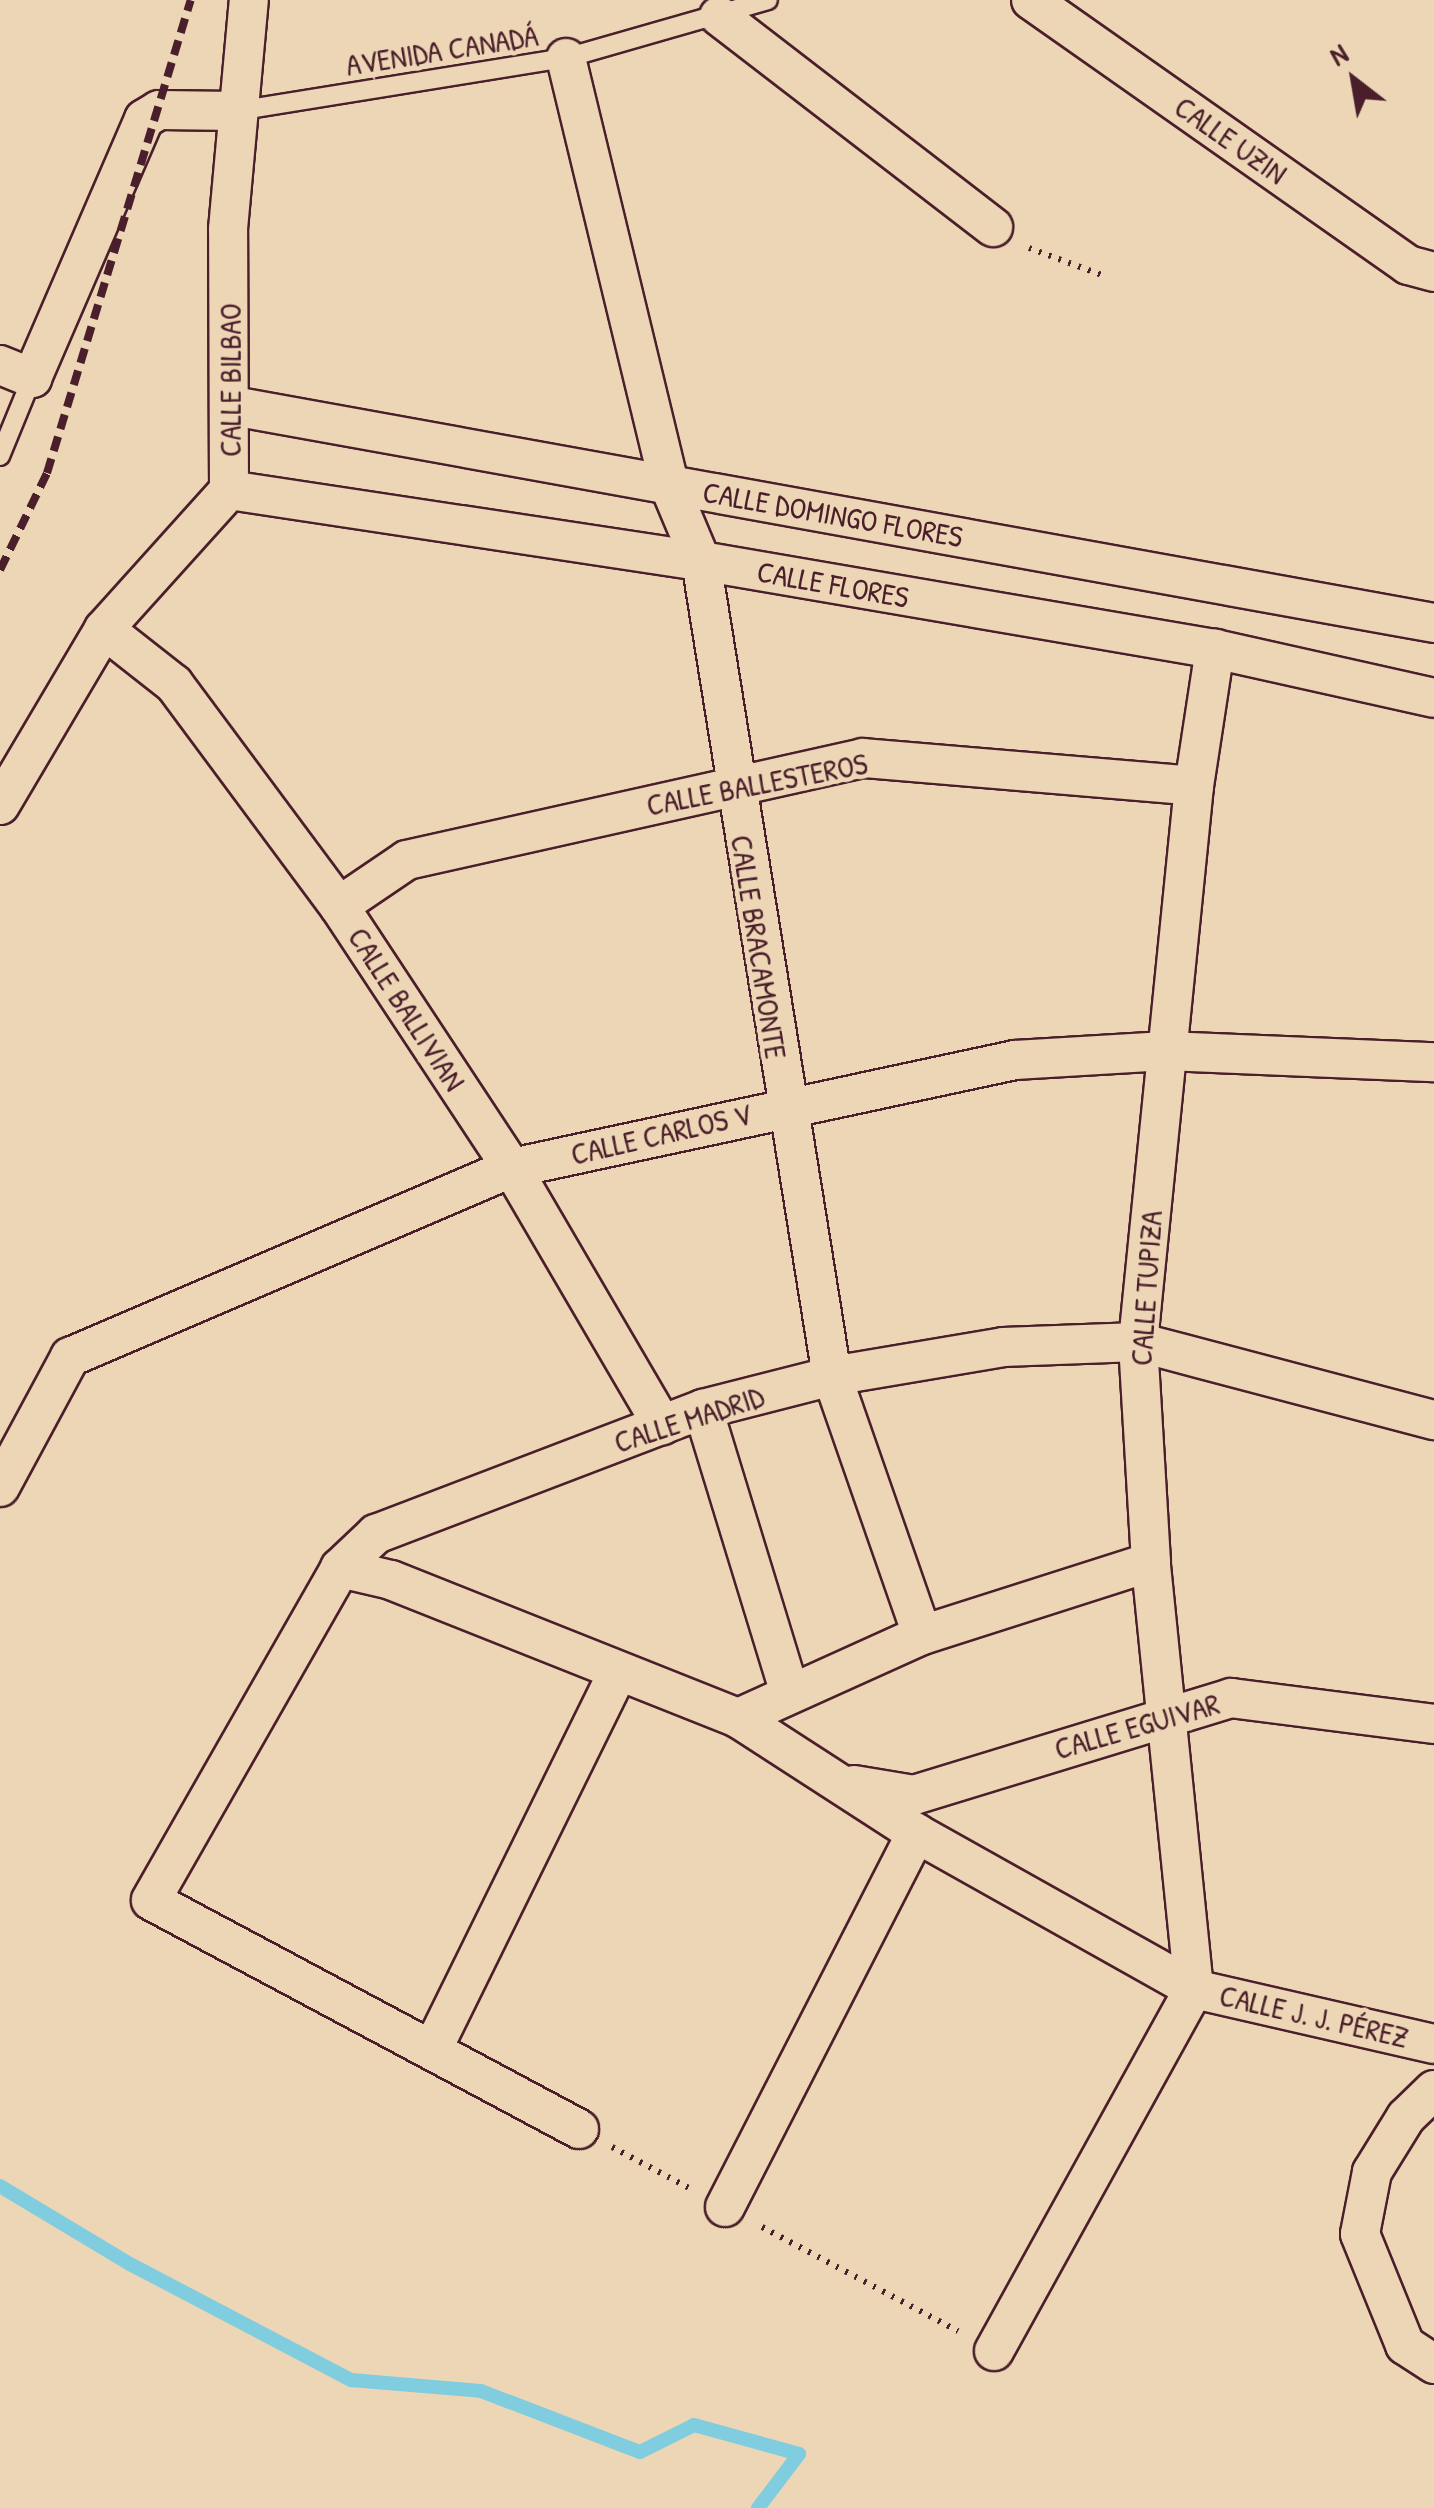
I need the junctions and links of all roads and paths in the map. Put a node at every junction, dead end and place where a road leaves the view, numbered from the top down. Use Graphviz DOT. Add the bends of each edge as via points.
graph roads {
  1 [pos="249,0"];
  2 [pos="768,0"];
  3 [pos="1031,0"];
  4 [pos="719,16"];
  5 [pos="566,58"];
  6 [pos="238,111"];
  7 [pos="993,227"];
  8 [pos="1434,272"];
  9 [pos="1107,277"];
  10 [pos="16,372"];
  11 [pos="232,406"];
  12 [pos="0,456"];
  13 [pos="669,485"];
  14 [pos="229,490"];
  15 [pos="701,561"];
  16 [pos="1434,623"];
  17 [pos="104,629"];
  18 [pos="1215,649"];
  19 [pos="1434,698"];
  20 [pos="734,786"];
  21 [pos="1194,786"];
  22 [pos="0,805"];
  23 [pos="339,906"];
  24 [pos="1166,1052"];
  25 [pos="1434,1062"];
  26 [pos="784,1105"];
  27 [pos="512,1168"];
  28 [pos="1138,1342"];
  29 [pos="832,1376"];
  30 [pos="703,1409"];
  31 [pos="1434,1420"];
  32 [pos="662,1425"];
  33 [pos="0,1487"];
  34 [pos="1151,1562"];
  35 [pos="340,1568"];
  36 [pos="922,1635"];
  37 [pos="618,1672"];
  38 [pos="789,1692"];
  39 [pos="1171,1713"];
  40 [pos="738,1718"];
  41 [pos="1434,1724"];
  42 [pos="846,1784"];
  43 [pos="916,1834"];
  44 [pos="1194,1989"];
  45 [pos="1434,2044"];
  46 [pos="432,2050"];
  47 [pos="1434,2090"];
  48 [pos="578,2129"];
  49 [pos="725,2207"];
  50 [pos="994,2351"];
  51 [pos="1434,2364"];
  1 -- 6 [label="street, CALLE BILBAO"];
  2 -- 4 [label="lane, AVENIDA CANADÁ"];
  3 -- 8 [label="street, CALLE UZIN" via="1408,265"];
  4 -- 5 [label="lane, AVENIDA CANADÁ"];
  4 -- 7 [label="street"];
  5 -- 6 [label="lane, AVENIDA CANADÁ"];
  5 -- 13 [label="street, CALLE BRACAMONTE"];
  6 -- 10 [label="street" via="159,110 144,119"];
  6 -- 11 [label="street, CALLE BILBAO" via="228,229"];
  7 -- 9 [label="path" via="1046,258"];
  10 -- 12 [label="lane"];
  11 -- 13 [label="street, CALLE DOMINGO FLORES"];
  11 -- 14 [label="street, CALLE BILBAO"];
  13 -- 15 [label="street, CALLE BRACAMONTE"];
  13 -- 16 [label="street, CALLE DOMINGO FLORES"];
  14 -- 15 [label="street, CALLE FLORES"];
  14 -- 17 [label="street, CALLE BILBAO"];
  15 -- 18 [label="street, CALLE FLORES"];
  15 -- 20 [label="street, CALLE BRACAMONTE"];
  17 -- 22 [label="street, CALLE BILBAO"];
  17 -- 23 [label="street, CALLE BALLIVIAN" via="174,684"];
  18 -- 19 [label="street, CALLE FLORES"];
  18 -- 21 [label="street, CALLE TUPIZA"];
  20 -- 21 [label="street, CALLE BALLESTEROS" via="862,758"];
  20 -- 23 [label="street, CALLE BALLESTEROS" via="408,860"];
  20 -- 26 [label="street, CALLE BRACAMONTE"];
  21 -- 24 [label="street, CALLE TUPIZA"];
  23 -- 27 [label="street, CALLE BALLIVIAN"];
  24 -- 25 [label="street, CALLE CARLOS V"];
  24 -- 26 [label="street, CALLE CARLOS V" via="1015,1060"];
  24 -- 28 [label="street, CALLE TUPIZA"];
  26 -- 27 [label="street, CALLE CARLOS V"];
  26 -- 29 [label="street, CALLE BRACAMONTE"];
  27 -- 32 [label="street, CALLE BALLIVIAN"];
  27 -- 33 [label="street, CALLE CARLOS V" via="70,1358"];
  28 -- 29 [label="street, CALLE MADRID" via="1003,1348"];
  28 -- 31 [label="street, CALLE MADRID"];
  28 -- 34 [label="street, CALLE TUPIZA"];
  29 -- 30 [label="street, CALLE MADRID"];
  29 -- 36 [label="street, CALLE BRACAMONTE"];
  30 -- 32 [label="street, CALLE MADRID"];
  30 -- 38 [label="street"];
  32 -- 35 [label="street, CALLE MADRID" via="376,1534"];
  34 -- 36 [label="street"];
  34 -- 39 [label="street, CALLE TUPIZA"];
  35 -- 37 [label="street, CALLE J. J. PÉREZ" via="391,1580"];
  35 -- 46 [label="street, CALLE MADRID" via="151,1900"];
  36 -- 38 [label="street"];
  37 -- 40 [label="street, CALLE J. J. PÉREZ"];
  37 -- 46 [label="street"];
  38 -- 40 [label="street"];
  39 -- 41 [label="street, CALLE EGUIVAR" via="1231,1698"];
  39 -- 42 [label="street, CALLE EGUIVAR" via="914,1795"];
  39 -- 44 [label="street, CALLE TUPIZA"];
  40 -- 42 [label="street, CALLE J. J. PÉREZ"];
  42 -- 43 [label="street, CALLE J. J. PÉREZ"];
  43 -- 44 [label="street, CALLE J. J. PÉREZ"];
  43 -- 49 [label="street"];
  44 -- 45 [label="street, CALLE J. J. PÉREZ"];
  44 -- 50 [label="street"];
  46 -- 48 [label="street"];
  47 -- 51 [label="street" via="1406,2117 1372,2172 1360,2234 1405,2346"];
  48 -- 49 [label="path"];
  49 -- 50 [label="path"];
}
